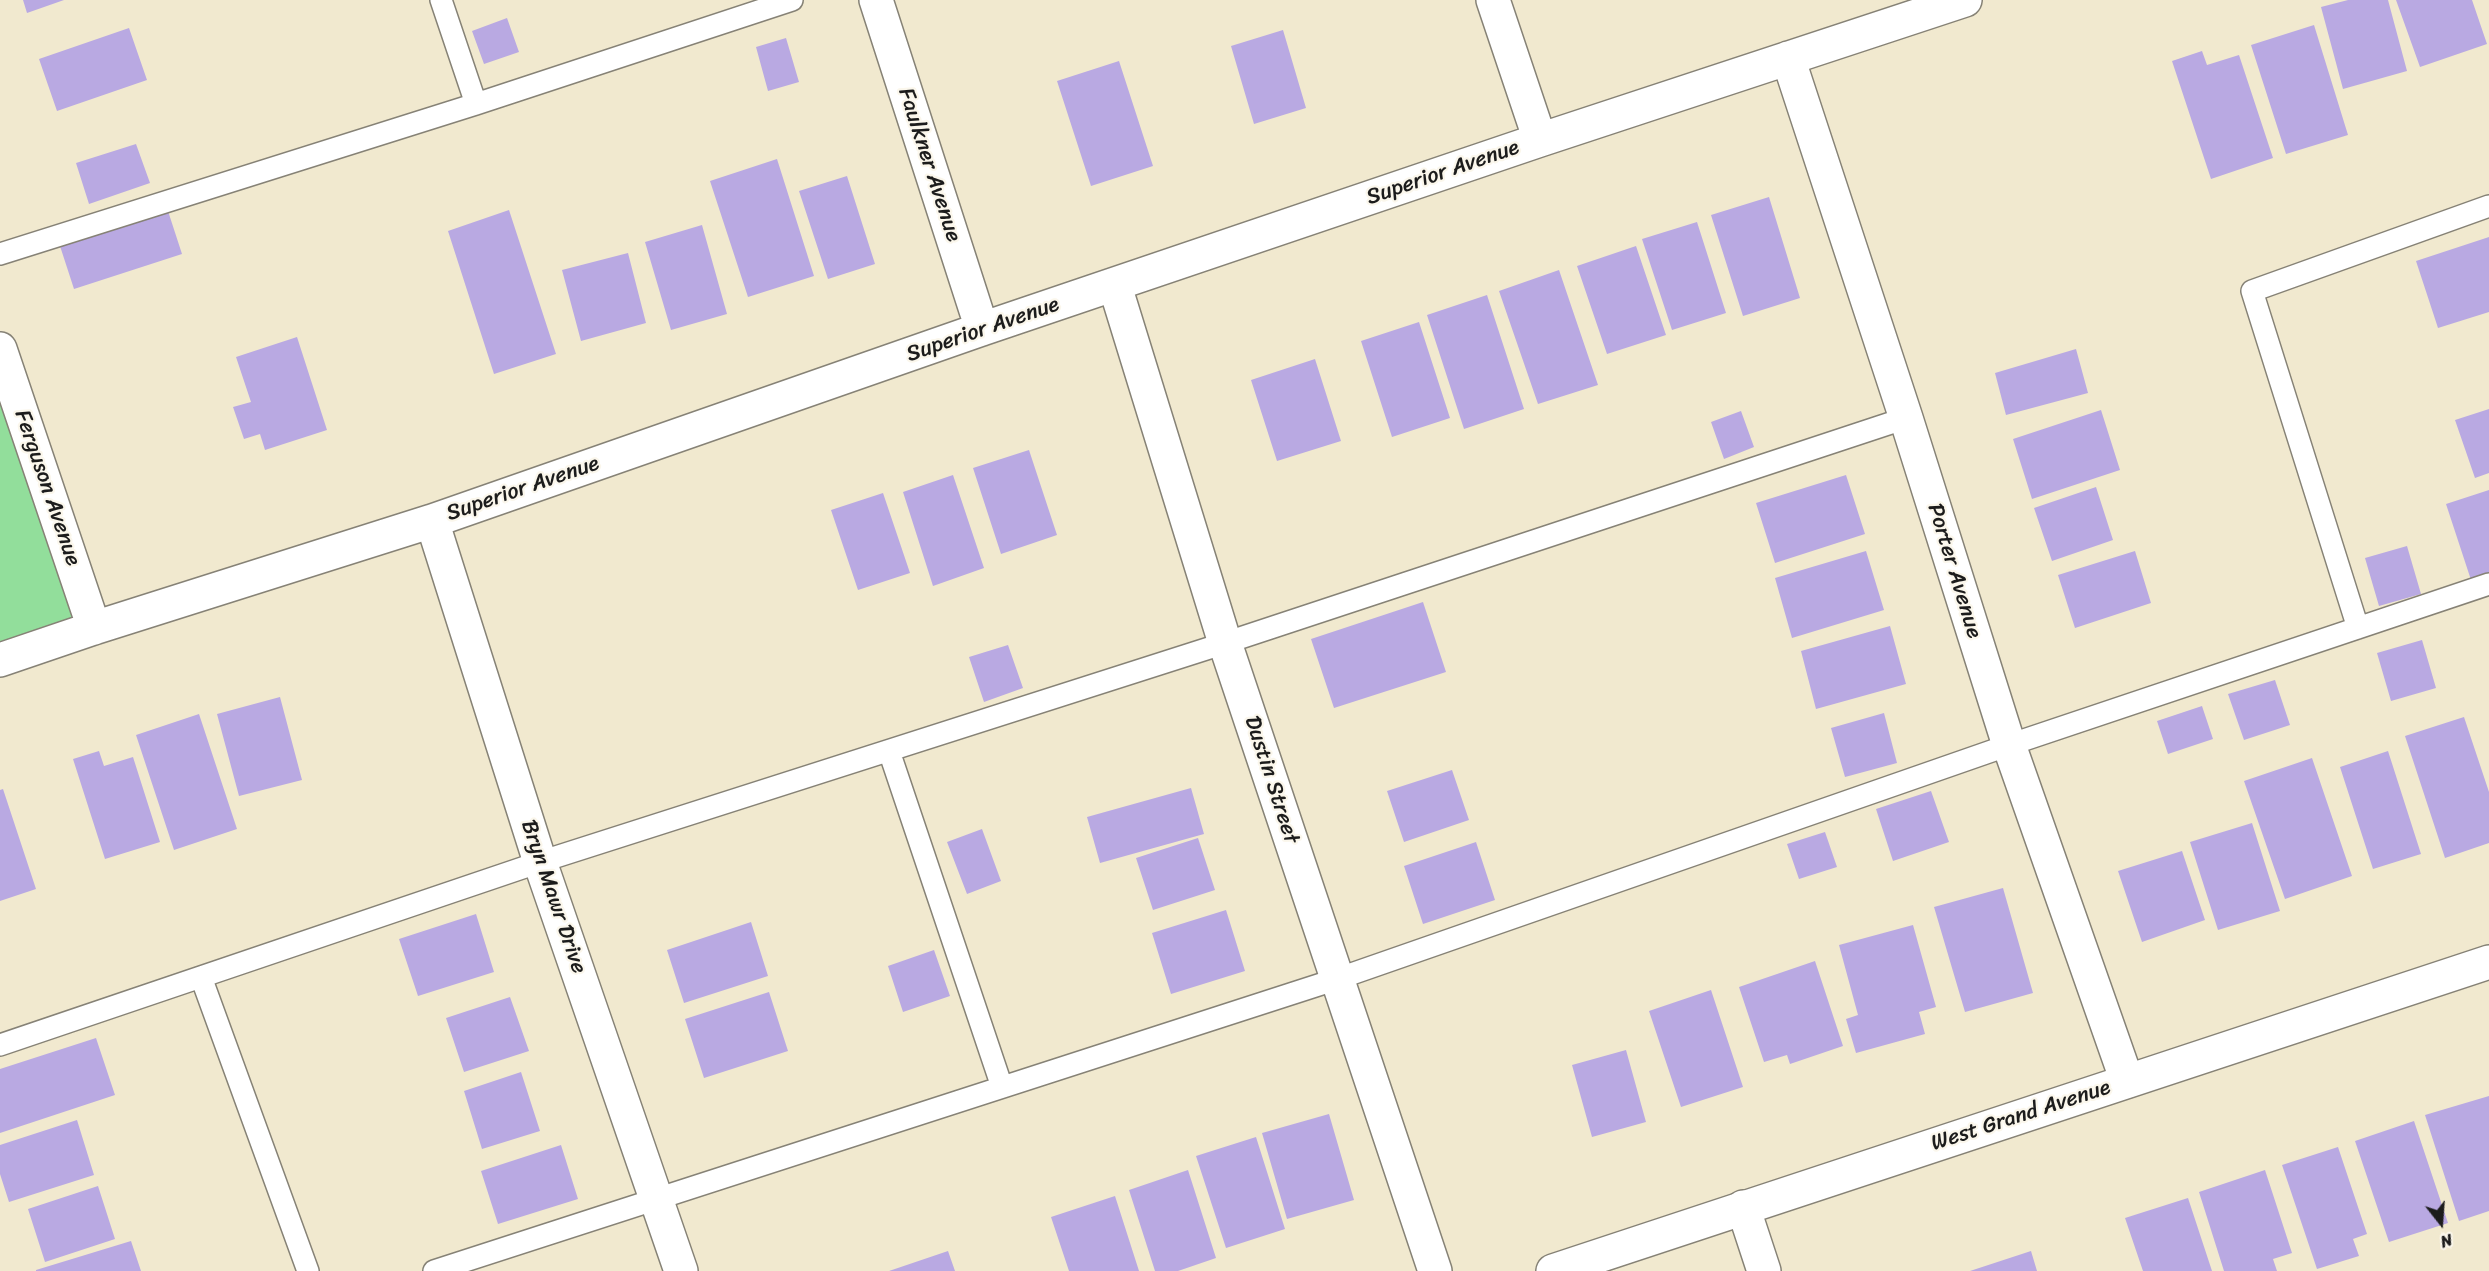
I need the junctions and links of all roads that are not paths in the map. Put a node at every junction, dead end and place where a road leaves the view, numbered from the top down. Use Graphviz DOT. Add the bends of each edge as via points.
graph roads {
  1 [pos="441,0"];
  2 [pos="792,0"];
  3 [pos="876,0"];
  4 [pos="1493,0"];
  5 [pos="1965,0"];
  6 [pos="1788,58"];
  7 [pos="476,104"];
  8 [pos="1540,140"];
  9 [pos="2489,206"];
  10 [pos="0,254"];
  11 [pos="1115,286"];
  12 [pos="982,329"];
  13 [pos="0,349"];
  14 [pos="1906,418"];
  15 [pos="432,520"];
  16 [pos="2489,584"];
  17 [pos="94,627"];
  18 [pos="2358,628"];
  19 [pos="1225,643"];
  20 [pos="0,660"];
  21 [pos="2009,745"];
  22 [pos="889,751"];
  23 [pos="540,862"];
  24 [pos="2489,962"];
  25 [pos="201,977"];
  26 [pos="1337,979"];
  27 [pos="0,1045"];
  28 [pos="2127,1081"];
  29 [pos="1002,1087"];
  30 [pos="657,1198"];
  31 [pos="1743,1208"];
  32 [pos="308,1271"];
  33 [pos="434,1271"];
  34 [pos="681,1271"];
  35 [pos="1435,1271"];
  36 [pos="1553,1271"];
  37 [pos="1764,1271"];
  1 -- 7 [label="lane"];
  2 -- 7 [label="lane"];
  3 -- 12 [label="street, Faulkner Avenue"];
  4 -- 8 [label="street"];
  5 -- 6 [label="street, Superior Avenue"];
  6 -- 8 [label="street, Superior Avenue"];
  6 -- 14 [label="street, Porter Avenue"];
  7 -- 10 [label="lane"];
  8 -- 11 [label="street, Superior Avenue"];
  9 -- 18 [label="lane" via="2252,291"];
  11 -- 12 [label="street, Superior Avenue"];
  11 -- 19 [label="street, Dustin Street"];
  12 -- 15 [label="street, Superior Avenue"];
  13 -- 17 [label="street, Ferguson Avenue"];
  14 -- 19 [label="lane"];
  14 -- 21 [label="street, Porter Avenue"];
  15 -- 17 [label="street, Superior Avenue"];
  15 -- 23 [label="street, Bryn Mawr Drive"];
  16 -- 18 [label="lane"];
  17 -- 20 [label="street, Superior Avenue"];
  18 -- 21 [label="lane"];
  19 -- 22 [label="lane"];
  19 -- 26 [label="street, Dustin Street"];
  21 -- 26 [label="lane"];
  21 -- 28 [label="street, Porter Avenue"];
  22 -- 23 [label="lane"];
  22 -- 29 [label="lane"];
  23 -- 25 [label="lane"];
  23 -- 30 [label="street, Bryn Mawr Drive"];
  24 -- 28 [label="street, West Grand Avenue"];
  25 -- 27 [label="lane"];
  25 -- 32 [label="lane"];
  26 -- 29 [label="lane"];
  26 -- 35 [label="street, Dustin Street"];
  28 -- 31 [label="street, West Grand Avenue"];
  29 -- 30 [label="lane"];
  30 -- 33 [label="lane"];
  30 -- 34 [label="street, Bryn Mawr Drive"];
  31 -- 36 [label="street, West Grand Avenue"];
  31 -- 37 [label="street"];
}
